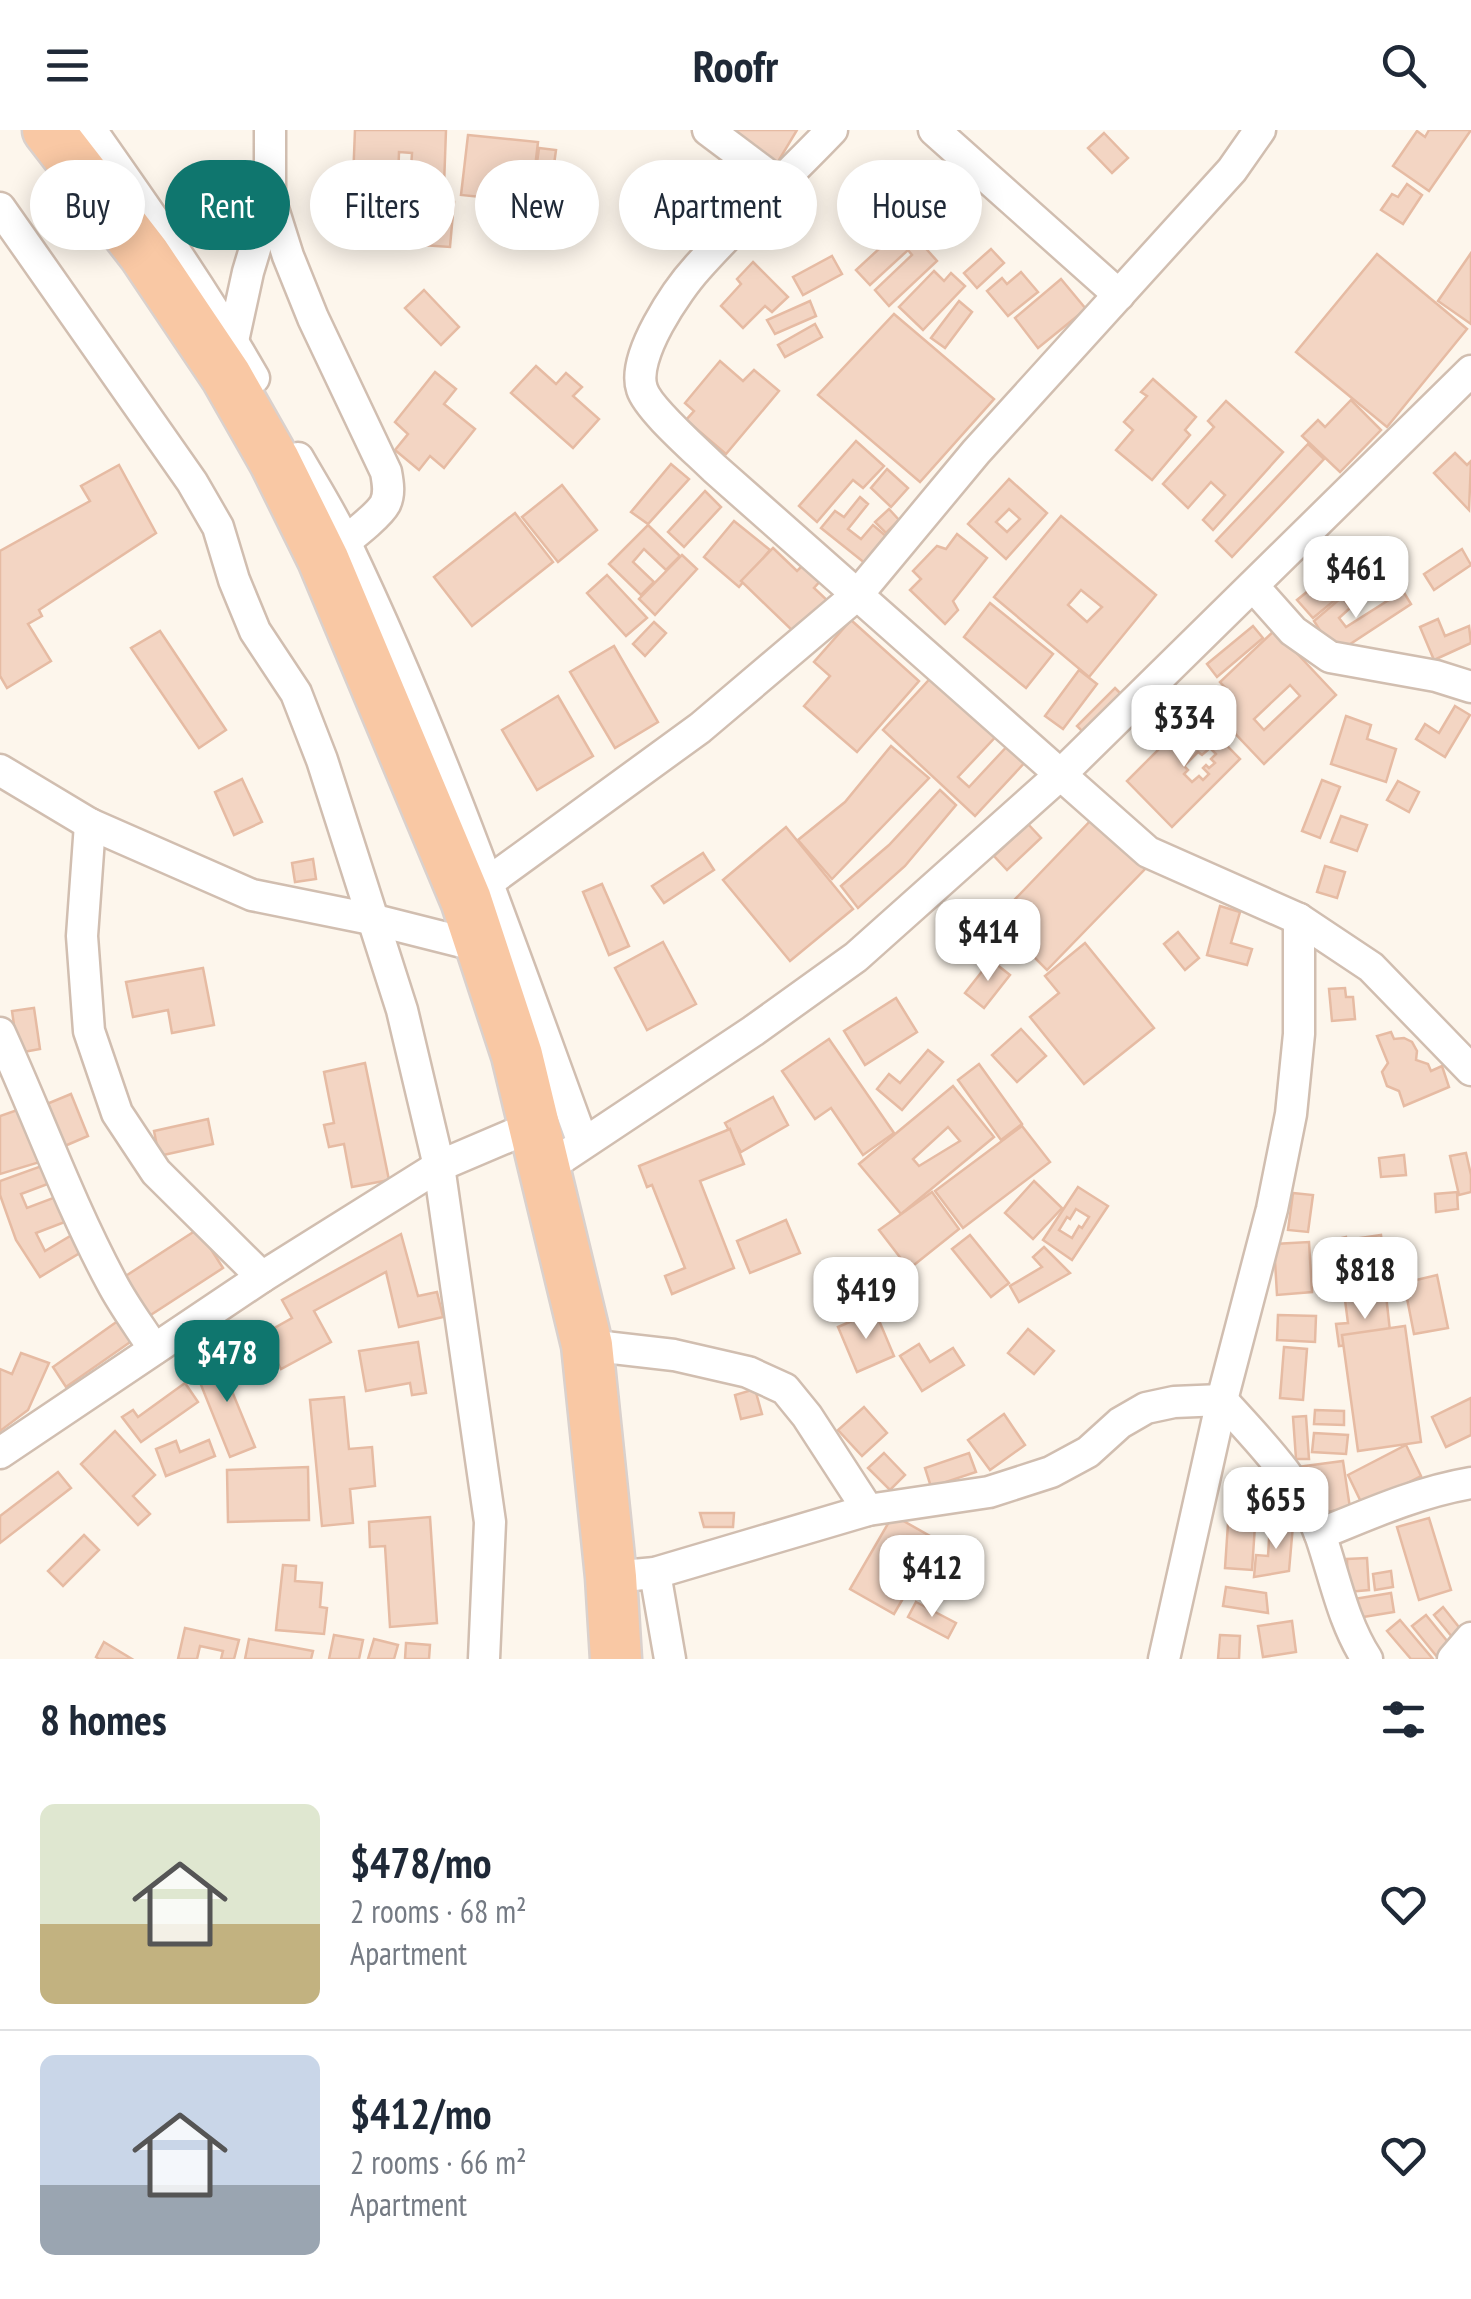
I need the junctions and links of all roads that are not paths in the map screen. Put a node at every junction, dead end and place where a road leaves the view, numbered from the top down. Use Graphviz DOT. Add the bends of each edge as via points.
graph roads {
  1 [pos="48,130"];
  2 [pos="91,130"];
  3 [pos="270,130"];
  4 [pos="708,130"];
  5 [pos="832,130"];
  6 [pos="934,130"];
  7 [pos="1260,130"];
  8 [pos="270,160"];
  9 [pos="748,160"];
  10 [pos="803,160"];
  11 [pos="0,208"];
  12 [pos="255,250"];
  13 [pos="286,250"];
  14 [pos="715,250"];
  15 [pos="1119,295"];
  16 [pos="229,358"];
  17 [pos="1471,371"];
  18 [pos="334,550"];
  19 [pos="1253,586"];
  20 [pos="858,594"];
  21 [pos="1471,687"];
  22 [pos="0,770"];
  23 [pos="1061,774"];
  24 [pos="90,824"];
  25 [pos="477,890"];
  26 [pos="1299,919"];
  27 [pos="371,920"];
  28 [pos="482,946"];
  29 [pos="0,1034"];
  30 [pos="1471,1070"];
  31 [pos="554,1146"];
  32 [pos="439,1166"];
  33 [pos="262,1277"];
  34 [pos="587,1345"];
  35 [pos="154,1349"];
  36 [pos="1222,1400"];
  37 [pos="0,1453"];
  38 [pos="1471,1483"];
  39 [pos="868,1510"];
  40 [pos="1320,1534"];
  41 [pos="633,1575"];
  42 [pos="484,1659"];
  43 [pos="616,1659"];
  44 [pos="670,1659"];
  45 [pos="1164,1659"];
  46 [pos="1366,1659"];
  1 -- 16 [label="highway"];
  2 -- 16 [label="street" via="149,212"];
  3 -- 8 [label="street"];
  4 -- 9 [label="street"];
  5 -- 10 [label="street"];
  6 -- 15 [label="street"];
  7 -- 15 [label="street"];
  11 -- 27 [label="street" via="218,527 255,631 296,693"];
  12 -- 16 [label="street"];
  13 -- 18 [label="street" via="386,472 387,502"];
  14 -- 20 [label="street" via="652,334 641,388 714,468"];
  15 -- 20 [label="street"];
  16 -- 18 [label="highway" via="275,462"];
  17 -- 19 [label="street"];
  18 -- 25 [label="highway"];
  19 -- 21 [label="street" via="1292,631 1330,657"];
  19 -- 23 [label="street"];
  20 -- 23 [label="street"];
  20 -- 25 [label="street" via="700,728"];
  22 -- 24 [label="street"];
  23 -- 26 [label="street" via="1148,852"];
  23 -- 31 [label="street" via="856,957 753,1031"];
  24 -- 27 [label="street" via="252,895"];
  24 -- 33 [label="street" via="82,936 88,1031 116,1112 156,1172"];
  25 -- 28 [label="highway"];
  25 -- 31 [label="street"];
  26 -- 30 [label="street" via="1371,967"];
  26 -- 36 [label="street" via="1292,1114"];
  27 -- 28 [label="street"];
  27 -- 32 [label="street" via="402,1010"];
  28 -- 31 [label="highway"];
  29 -- 35 [label="street" via="113,1286"];
  31 -- 32 [label="street"];
  31 -- 34 [label="highway"];
  32 -- 33 [label="street"];
  32 -- 42 [label="street" via="490,1522"];
  33 -- 35 [label="street"];
  34 -- 39 [label="street" via="674,1355 748,1372 785,1389"];
  34 -- 41 [label="highway"];
  35 -- 37 [label="street"];
  36 -- 39 [label="street" via="1146,1408 1051,1472 989,1492"];
  36 -- 40 [label="street" via="1278,1460"];
  36 -- 45 [label="street"];
  38 -- 40 [label="street"];
  39 -- 41 [label="street"];
  40 -- 46 [label="street" via="1352,1636"];
  41 -- 43 [label="highway"];
  41 -- 44 [label="street"];
}
